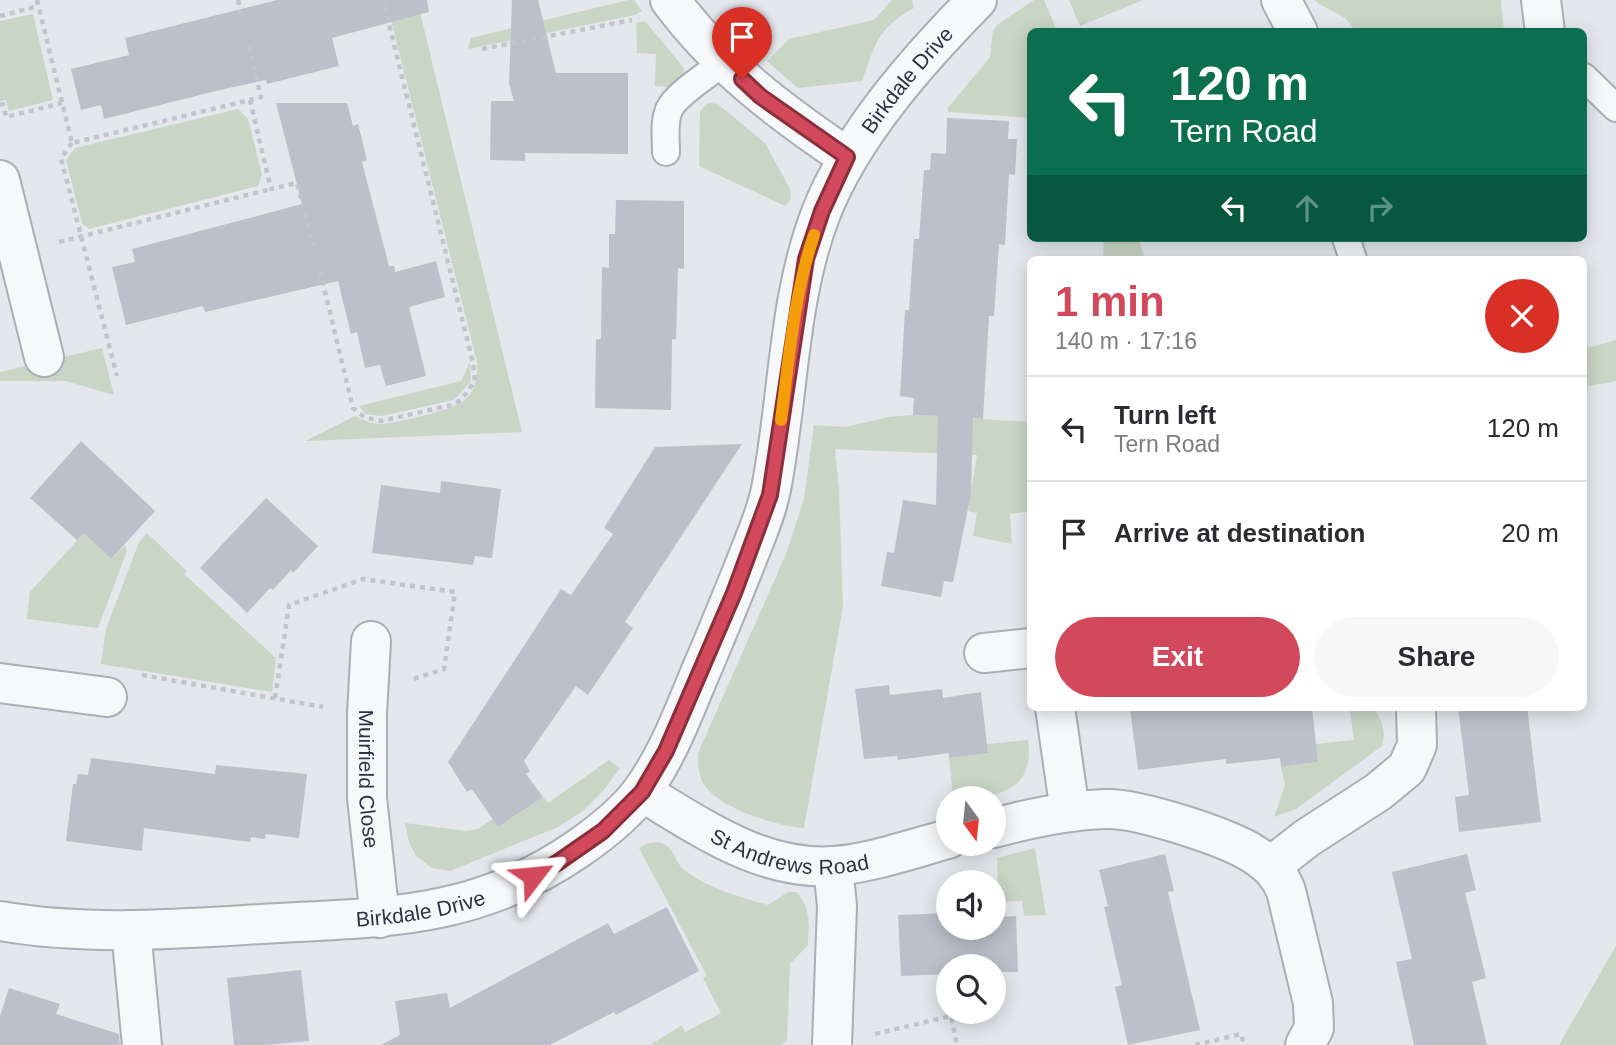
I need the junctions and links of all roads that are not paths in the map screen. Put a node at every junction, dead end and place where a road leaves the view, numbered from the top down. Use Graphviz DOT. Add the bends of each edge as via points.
graph roads {
  1 [pos="978,0"];
  2 [pos="1281,0"];
  3 [pos="1541,0"];
  4 [pos="670,1"];
  5 [pos="1296,28"];
  6 [pos="1544,28"];
  7 [pos="724,62"];
  8 [pos="1587,80"];
  9 [pos="1616,107"];
  10 [pos="666,152"];
  11 [pos="847,157"];
  12 [pos="0,180"];
  13 [pos="14,266"];
  14 [pos="44,357"];
  15 [pos="371,641"];
  16 [pos="1027,648"];
  17 [pos="984,653"];
  18 [pos="0,683"];
  19 [pos="107,697"];
  20 [pos="1056,711"];
  21 [pos="1416,711"];
  22 [pos="642,792"];
  23 [pos="1070,812"];
  24 [pos="1006,825"];
  25 [pos="936,842"];
  26 [pos="833,866"];
  27 [pos="1271,866"];
  28 [pos="380,918"];
  29 [pos="0,921"];
  30 [pos="131,930"];
  31 [pos="832,1044"];
  32 [pos="142,1045"];
  33 [pos="1306,1045"];
  1 -- 11 [label="street, Birkdale Drive" via="888,102"];
  2 -- 5 [label="street"];
  3 -- 6 [label="street"];
  4 -- 7 [label="street"];
  7 -- 10 [label="lane" via="670,107"];
  7 -- 11 [label="street" via="760,96"];
  8 -- 9 [label="lane"];
  11 -- 22 [label="street, Birkdale Drive" via="806,259 774,475 762,521 666,751"];
  12 -- 13 [label="street"];
  13 -- 14 [label="street"];
  15 -- 28 [label="street, Muirfield Close" via="367,798"];
  16 -- 17 [label="street"];
  18 -- 19 [label="street"];
  20 -- 23 [label="street"];
  21 -- 27 [label="street" via="1417,746 1407,768"];
  22 -- 26 [label="street, St Andrews Road" via="757,855"];
  22 -- 28 [label="street, Birkdale Drive" via="603,831 557,863 509,888 446,908"];
  23 -- 24 [label="street"];
  23 -- 27 [label="street" via="1107,809 1142,814 1235,845"];
  25 -- 26 [label="street, St Andrews Road"];
  26 -- 31 [label="street" via="837,906"];
  27 -- 33 [label="street" via="1286,891 1313,1003 1314,1028"];
  28 -- 30 [label="street, Birkdale Drive"];
  29 -- 30 [label="street, Birkdale Drive"];
  30 -- 32 [label="street"];
}
